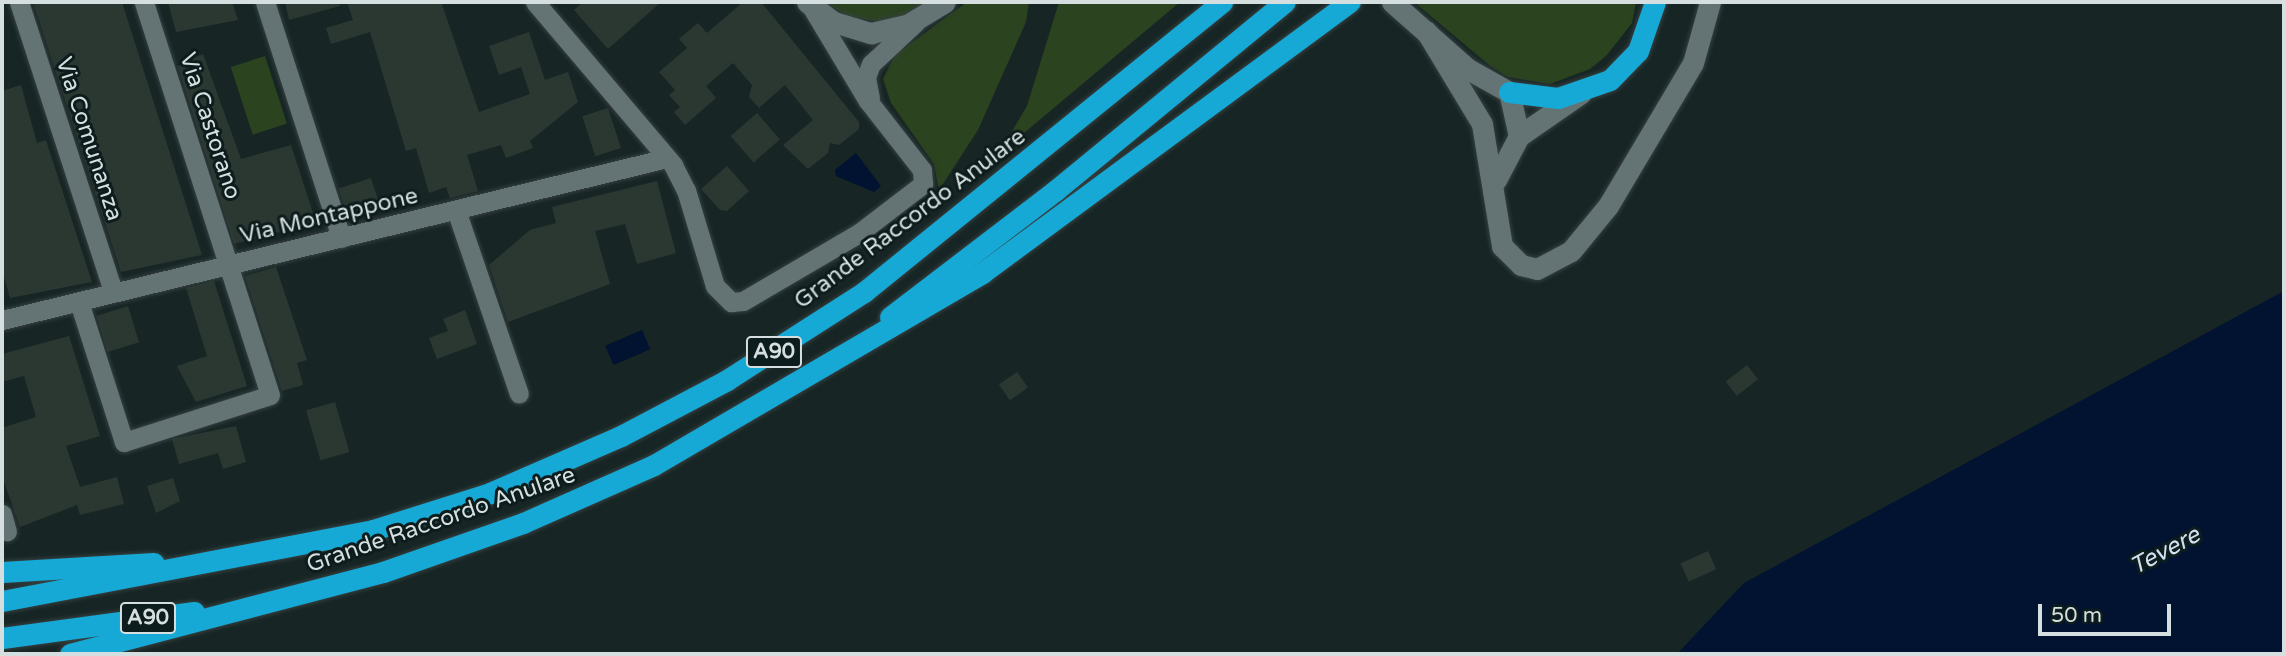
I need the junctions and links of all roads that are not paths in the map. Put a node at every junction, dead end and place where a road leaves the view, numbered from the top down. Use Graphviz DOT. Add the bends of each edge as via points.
graph roads {
  1 [pos="19,2"];
  2 [pos="144,2"];
  3 [pos="265,2"];
  4 [pos="535,2"];
  5 [pos="945,2"];
  6 [pos="1214,2"];
  7 [pos="1222,2"];
  8 [pos="1285,2"];
  9 [pos="1350,2"];
  10 [pos="1392,2"];
  11 [pos="1656,2"];
  12 [pos="1710,2"];
  13 [pos="809,4"];
  14 [pos="920,20"];
  15 [pos="1190,29"];
  16 [pos="1426,31"];
  17 [pos="1508,92"];
  18 [pos="1581,93"];
  19 [pos="874,109"];
  20 [pos="1519,136"];
  21 [pos="667,158"];
  22 [pos="1493,195"];
  23 [pos="456,210"];
  24 [pos="341,238"];
  25 [pos="230,265"];
  26 [pos="113,292"];
  27 [pos="79,302"];
  28 [pos="2,320"];
  29 [pos="825,368"];
  30 [pos="519,394"];
  31 [pos="247,558"];
  32 [pos="2,572"];
  33 [pos="295,599"];
  34 [pos="2,601"];
  35 [pos="2,638"];
  36 [pos="79,653"];
  1 -- 26 [label="street, Via Comunanza"];
  2 -- 25 [label="street, Via Castorano"];
  3 -- 24 [label="street"];
  4 -- 21 [label="street"];
  5 -- 14 [label="street"];
  6 -- 15 [label="highway"];
  7 -- 15 [label="highway, Grande Raccordo Anulare / A90"];
  8 -- 29 [label="highway, Grande Raccordo Anulare / A90" via="1056,190"];
  9 -- 29 [label="highway, Grande Raccordo Anulare" via="1096,194 937,302"];
  10 -- 16 [label="street"];
  11 -- 18 [label="highway" via="1648,31 1632,60 1610,80"];
  12 -- 22 [label="street" via="1702,44 1681,87 1601,216 1571,251 1543,268 1521,265 1499,238"];
  13 -- 14 [label="street" via="862,32 890,31"];
  13 -- 19 [label="street"];
  14 -- 19 [label="street" via="871,64 866,81"];
  15 -- 31 [label="highway, Grande Raccordo Anulare / A90" via="922,248 810,328 694,399 576,457 465,502"];
  16 -- 17 [label="street" via="1468,69"];
  16 -- 22 [label="street" via="1474,103 1492,158"];
  17 -- 18 [label="highway" via="1538,99"];
  17 -- 20 [label="street"];
  18 -- 20 [label="street"];
  19 -- 21 [label="street" via="924,176 916,195 743,301 723,300 686,190"];
  20 -- 22 [label="street" via="1502,162"];
  21 -- 23 [label="street, Via Montappone"];
  23 -- 24 [label="street, Via Montappone"];
  23 -- 30 [label="street"];
  24 -- 25 [label="street, Via Montappone"];
  25 -- 26 [label="street, Via Montappone"];
  25 -- 27 [label="street, Via Castorano" via="270,395 124,442"];
  26 -- 27 [label="street, Via Montappone"];
  27 -- 28 [label="street, Via Montappone"];
  29 -- 33 [label="highway, Grande Raccordo Anulare / A90" via="720,430 589,496 440,553"];
  31 -- 32 [label="highway, Grande Raccordo Anulare"];
  31 -- 34 [label="highway, Grande Raccordo Anulare / A90"];
  33 -- 35 [label="highway, Grande Raccordo Anulare / A90"];
  33 -- 36 [label="highway, Grande Raccordo Anulare"];
}
